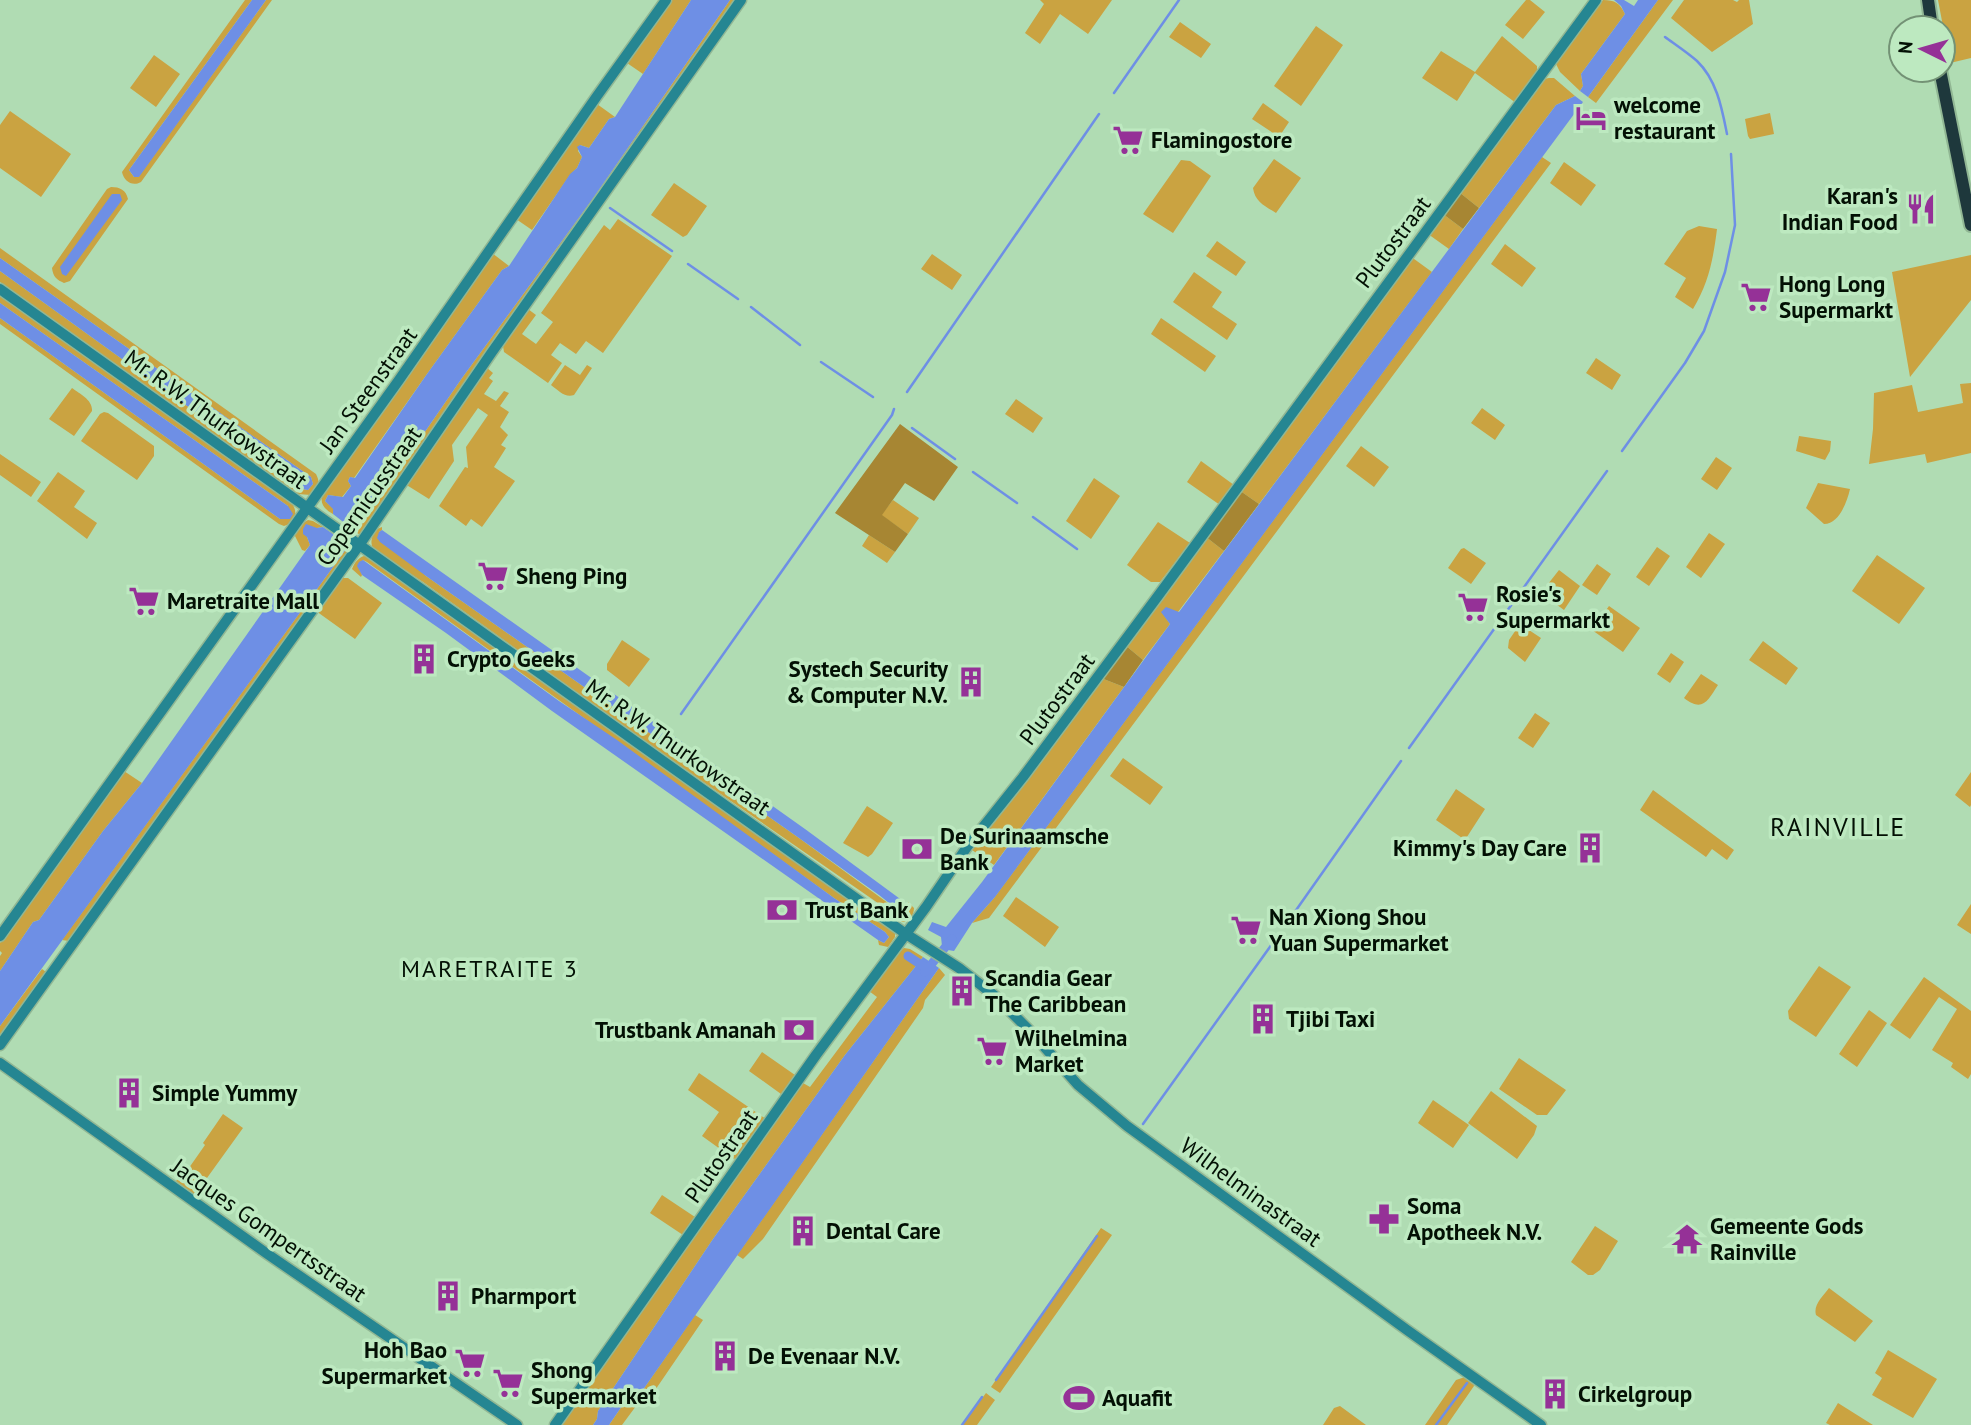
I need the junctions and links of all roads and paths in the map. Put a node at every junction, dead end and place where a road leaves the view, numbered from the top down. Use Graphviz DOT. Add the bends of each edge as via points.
graph roads {
  1 [pos="666,0"];
  2 [pos="741,0"];
  3 [pos="1596,0"];
  4 [pos="1943,84"];
  5 [pos="1971,225"];
  6 [pos="0,289"];
  7 [pos="308,509"];
  8 [pos="358,543"];
  9 [pos="906,934"];
  10 [pos="0,936"];
  11 [pos="958,968"];
  12 [pos="0,1045"];
  13 [pos="0,1063"];
  14 [pos="517,1425"];
  15 [pos="555,1425"];
  16 [pos="1541,1425"];
  1 -- 7 [label="street, Jan Steenstraat"];
  2 -- 8 [label="street, Copernicusstraat"];
  3 -- 9 [label="street, Plutostraat"];
  4 -- 5 [label="main road"];
  6 -- 7 [label="street, Mr. R.W. Thurkowstraat"];
  7 -- 8 [label="street, Mr. R.W. Thurkowstraat"];
  7 -- 10 [label="street, Jan Steenstraat"];
  8 -- 9 [label="street, Mr. R.W. Thurkowstraat"];
  8 -- 12 [label="street, Copernicusstraat"];
  9 -- 11 [label="street, Mr. R.W. Thurkowstraat"];
  9 -- 15 [label="street, Plutostraat"];
  11 -- 16 [label="street, Wilhelminastraat" via="995,996 1078,1085 1127,1126"];
  13 -- 14 [label="street, Jacques Gompertsstraat"];
}
